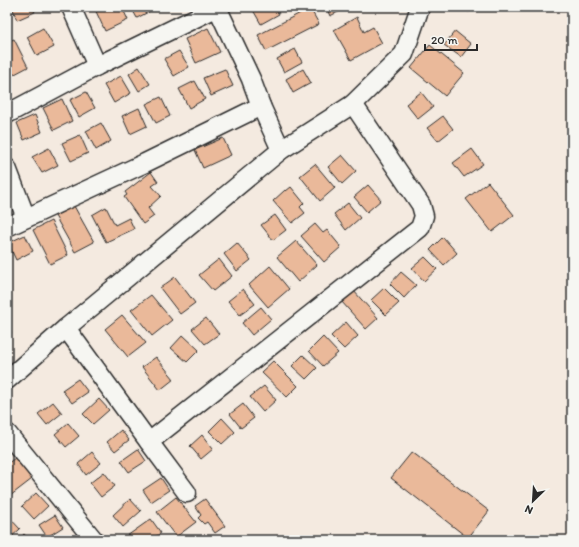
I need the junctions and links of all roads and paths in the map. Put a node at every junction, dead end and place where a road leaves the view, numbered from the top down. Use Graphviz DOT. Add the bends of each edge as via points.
graph roads {
  1 [pos="71,7"];
  2 [pos="218,7"];
  3 [pos="420,7"];
  4 [pos="97,66"];
  5 [pos="353,104"];
  6 [pos="261,106"];
  7 [pos="7,114"];
  8 [pos="281,150"];
  9 [pos="7,168"];
  10 [pos="26,218"];
  11 [pos="7,227"];
  12 [pos="66,328"];
  13 [pos="7,380"];
  14 [pos="7,433"];
  15 [pos="149,442"];
  16 [pos="188,492"];
  17 [pos="94,540"];
  1 -- 4 [label="street"];
  2 -- 4 [label="street"];
  2 -- 6 [label="street"];
  3 -- 5 [label="street" via="404,54"];
  4 -- 7 [label="street"];
  5 -- 8 [label="street"];
  5 -- 15 [label="street" via="421,205 424,216 420,228"];
  6 -- 8 [label="street"];
  6 -- 10 [label="street"];
  8 -- 12 [label="street"];
  9 -- 10 [label="street"];
  10 -- 11 [label="street"];
  12 -- 13 [label="street"];
  12 -- 15 [label="street"];
  14 -- 17 [label="street"];
  15 -- 16 [label="street"];
}
